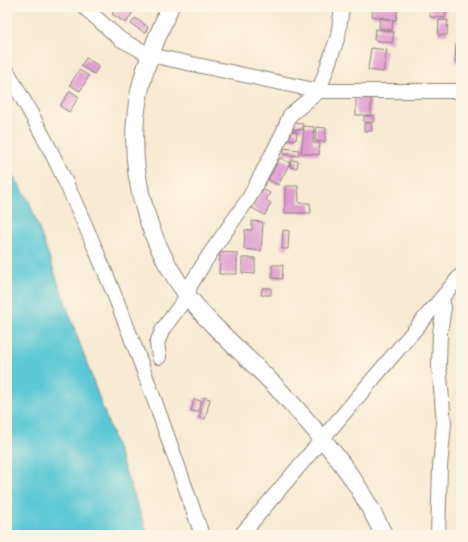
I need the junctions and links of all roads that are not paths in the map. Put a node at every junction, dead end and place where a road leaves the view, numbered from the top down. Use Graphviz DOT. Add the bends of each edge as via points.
graph roads {
  1 [pos="84,7"];
  2 [pos="170,7"];
  3 [pos="342,7"];
  4 [pos="150,55"];
  5 [pos="7,72"];
  6 [pos="319,91"];
  7 [pos="461,91"];
  8 [pos="461,275"];
  9 [pos="188,295"];
  10 [pos="442,298"];
  11 [pos="159,357"];
  12 [pos="322,439"];
  13 [pos="202,535"];
  14 [pos="241,535"];
  15 [pos="384,535"];
  16 [pos="438,535"];
  1 -- 4 [label="street" via="120,39"];
  2 -- 4 [label="street"];
  3 -- 6 [label="street" via="338,36"];
  4 -- 6 [label="street"];
  4 -- 9 [label="street" via="141,84 135,123 137,173 143,204 155,241 172,273"];
  5 -- 13 [label="street" via="58,166 89,233 151,385"];
  6 -- 7 [label="street"];
  6 -- 9 [label="street" via="290,115 248,198 209,255 190,286"];
  8 -- 10 [label="street"];
  9 -- 11 [label="street" via="159,337"];
  9 -- 12 [label="street" via="218,330 281,392"];
  10 -- 12 [label="street"];
  10 -- 16 [label="street" via="444,308 439,365 444,423"];
  12 -- 14 [label="street"];
  12 -- 15 [label="street" via="354,481"];
}
